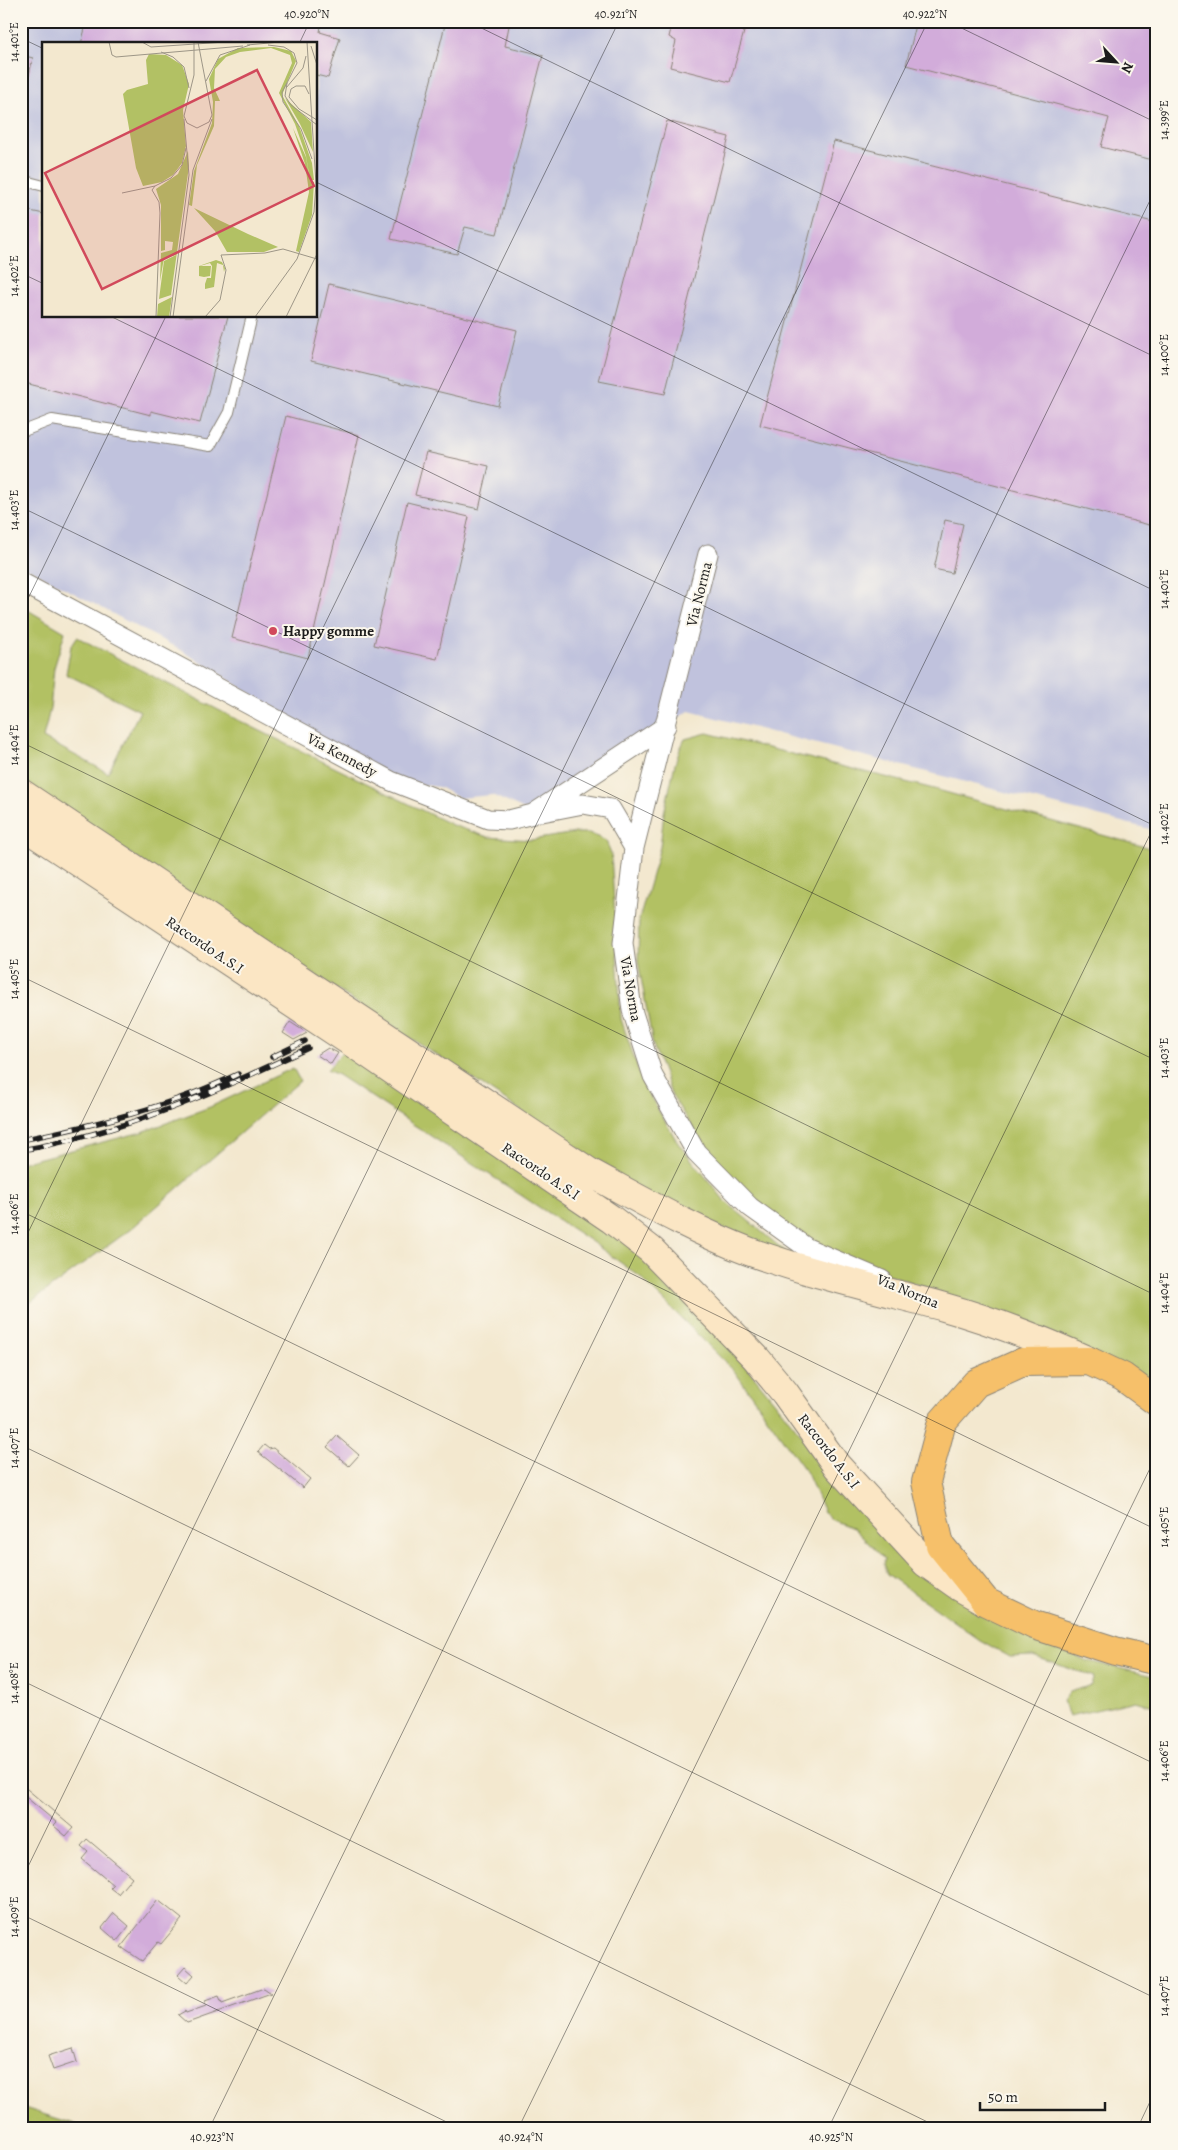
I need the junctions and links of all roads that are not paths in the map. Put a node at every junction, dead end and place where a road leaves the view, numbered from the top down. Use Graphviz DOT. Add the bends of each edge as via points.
graph roads {
  1 [pos="21,180"];
  2 [pos="42,185"];
  3 [pos="252,318"];
  4 [pos="21,432"];
  5 [pos="708,554"];
  6 [pos="21,582"];
  7 [pos="666,726"];
  8 [pos="21,793"];
  9 [pos="533,814"];
  10 [pos="21,824"];
  11 [pos="634,848"];
  12 [pos="946,1307"];
  13 [pos="1089,1361"];
  14 [pos="1157,1402"];
  15 [pos="986,1602"];
  16 [pos="1157,1661"];
  1 -- 2 [label="lane"];
  3 -- 4 [label="lane" via="229,412 210,446 52,420"];
  5 -- 7 [label="street, Via Norma"];
  6 -- 9 [label="street, Via Kennedy" via="391,780 488,819 510,820"];
  7 -- 9 [label="street, Via Kennedy"];
  7 -- 11 [label="street, Via Norma"];
  8 -- 12 [label="street, Raccordo A.S.I" via="589,1172 667,1214 746,1250 828,1278"];
  9 -- 11 [label="street" via="583,804 611,809"];
  10 -- 15 [label="street, Raccordo A.S.I" via="360,1048 611,1219 651,1250 756,1358 837,1466 926,1563"];
  11 -- 12 [label="street, Via Norma" via="623,943 632,1010 653,1076 696,1152 750,1208 807,1248"];
  12 -- 13 [label="street, Raccordo A.S.I" via="1037,1338"];
  13 -- 14 [label="main road" via="1123,1377"];
  13 -- 15 [label="main road" via="1023,1362 976,1383 942,1422 926,1482 940,1545"];
  15 -- 16 [label="main road" via="1034,1625"];
}
